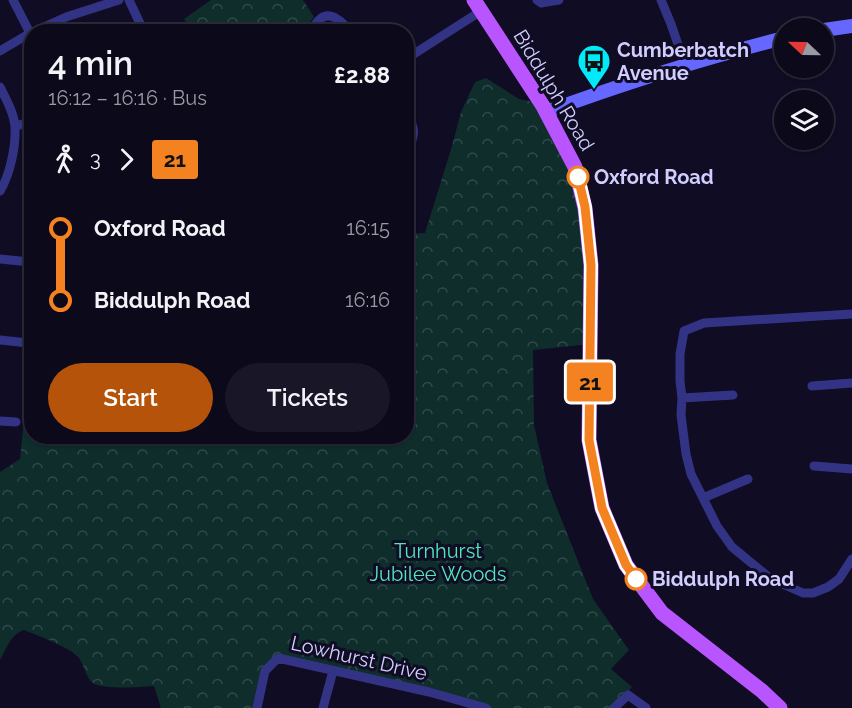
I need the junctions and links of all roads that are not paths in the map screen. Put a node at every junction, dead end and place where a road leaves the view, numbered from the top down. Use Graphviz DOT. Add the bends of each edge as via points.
graph roads {
  1 [pos="13,0"];
  2 [pos="119,0"];
  3 [pos="129,0"];
  4 [pos="537,0"];
  5 [pos="559,0"];
  6 [pos="661,0"];
  7 [pos="478,5"];
  8 [pos="26,24"];
  9 [pos="50,24"];
  10 [pos="140,24"];
  11 [pos="316,24"];
  12 [pos="343,24"];
  13 [pos="852,26"];
  14 [pos="834,29"];
  15 [pos="24,36"];
  16 [pos="774,40"];
  17 [pos="0,51"];
  18 [pos="414,53"];
  19 [pos="685,65"];
  20 [pos="0,87"];
  21 [pos="546,112"];
  22 [pos="24,124"];
  23 [pos="15,126"];
  24 [pos="0,191"];
  25 [pos="0,259"];
  26 [pos="24,260"];
  27 [pos="852,314"];
  28 [pos="0,340"];
  29 [pos="24,343"];
  30 [pos="852,383"];
  31 [pos="813,386"];
  32 [pos="733,395"];
  33 [pos="682,398"];
  34 [pos="0,421"];
  35 [pos="16,422"];
  36 [pos="814,466"];
  37 [pos="852,469"];
  38 [pos="748,479"];
  39 [pos="703,498"];
  40 [pos="852,559"];
  41 [pos="333,670"];
  42 [pos="462,705"];
  43 [pos="257,708"];
  44 [pos="323,708"];
  45 [pos="486,708"];
  46 [pos="614,708"];
  47 [pos="645,708"];
  48 [pos="780,708"];
  1 -- 8 [label="street"];
  2 -- 9 [label="street"];
  3 -- 10 [label="street"];
  4 -- 5 [label="street"];
  6 -- 19 [label="street"];
  7 -- 18 [label="street"];
  7 -- 21 [label="main road, Biddulph Road"];
  11 -- 12 [label="street" via="331,16"];
  13 -- 14 [label="street"];
  15 -- 17 [label="street"];
  16 -- 19 [label="street"];
  19 -- 21 [label="street"];
  20 -- 23 [label="street"];
  21 -- 48 [label="main road, Biddulph Road" via="575,167 585,207 591,265 589,440 602,508 626,565 662,613"];
  22 -- 23 [label="street"];
  23 -- 24 [label="street" via="12,159"];
  25 -- 26 [label="street" via="14,256"];
  27 -- 33 [label="street" via="694,326 684,332 682,341"];
  28 -- 29 [label="street"];
  30 -- 31 [label="street"];
  32 -- 33 [label="street"];
  33 -- 39 [label="street" via="686,454"];
  34 -- 35 [label="street"];
  36 -- 37 [label="street"];
  38 -- 39 [label="street"];
  39 -- 40 [label="street" via="732,547 771,579 792,589 813,593 828,587 839,579"];
  41 -- 42 [label="street, Lowhurst Drive" via="429,692"];
  41 -- 43 [label="street, Lowhurst Drive" via="278,658 265,671"];
  41 -- 44 [label="street"];
  42 -- 45 [label="street, Lowhurst Drive"];
  46 -- 47 [label="street" via="628,695"];
}
